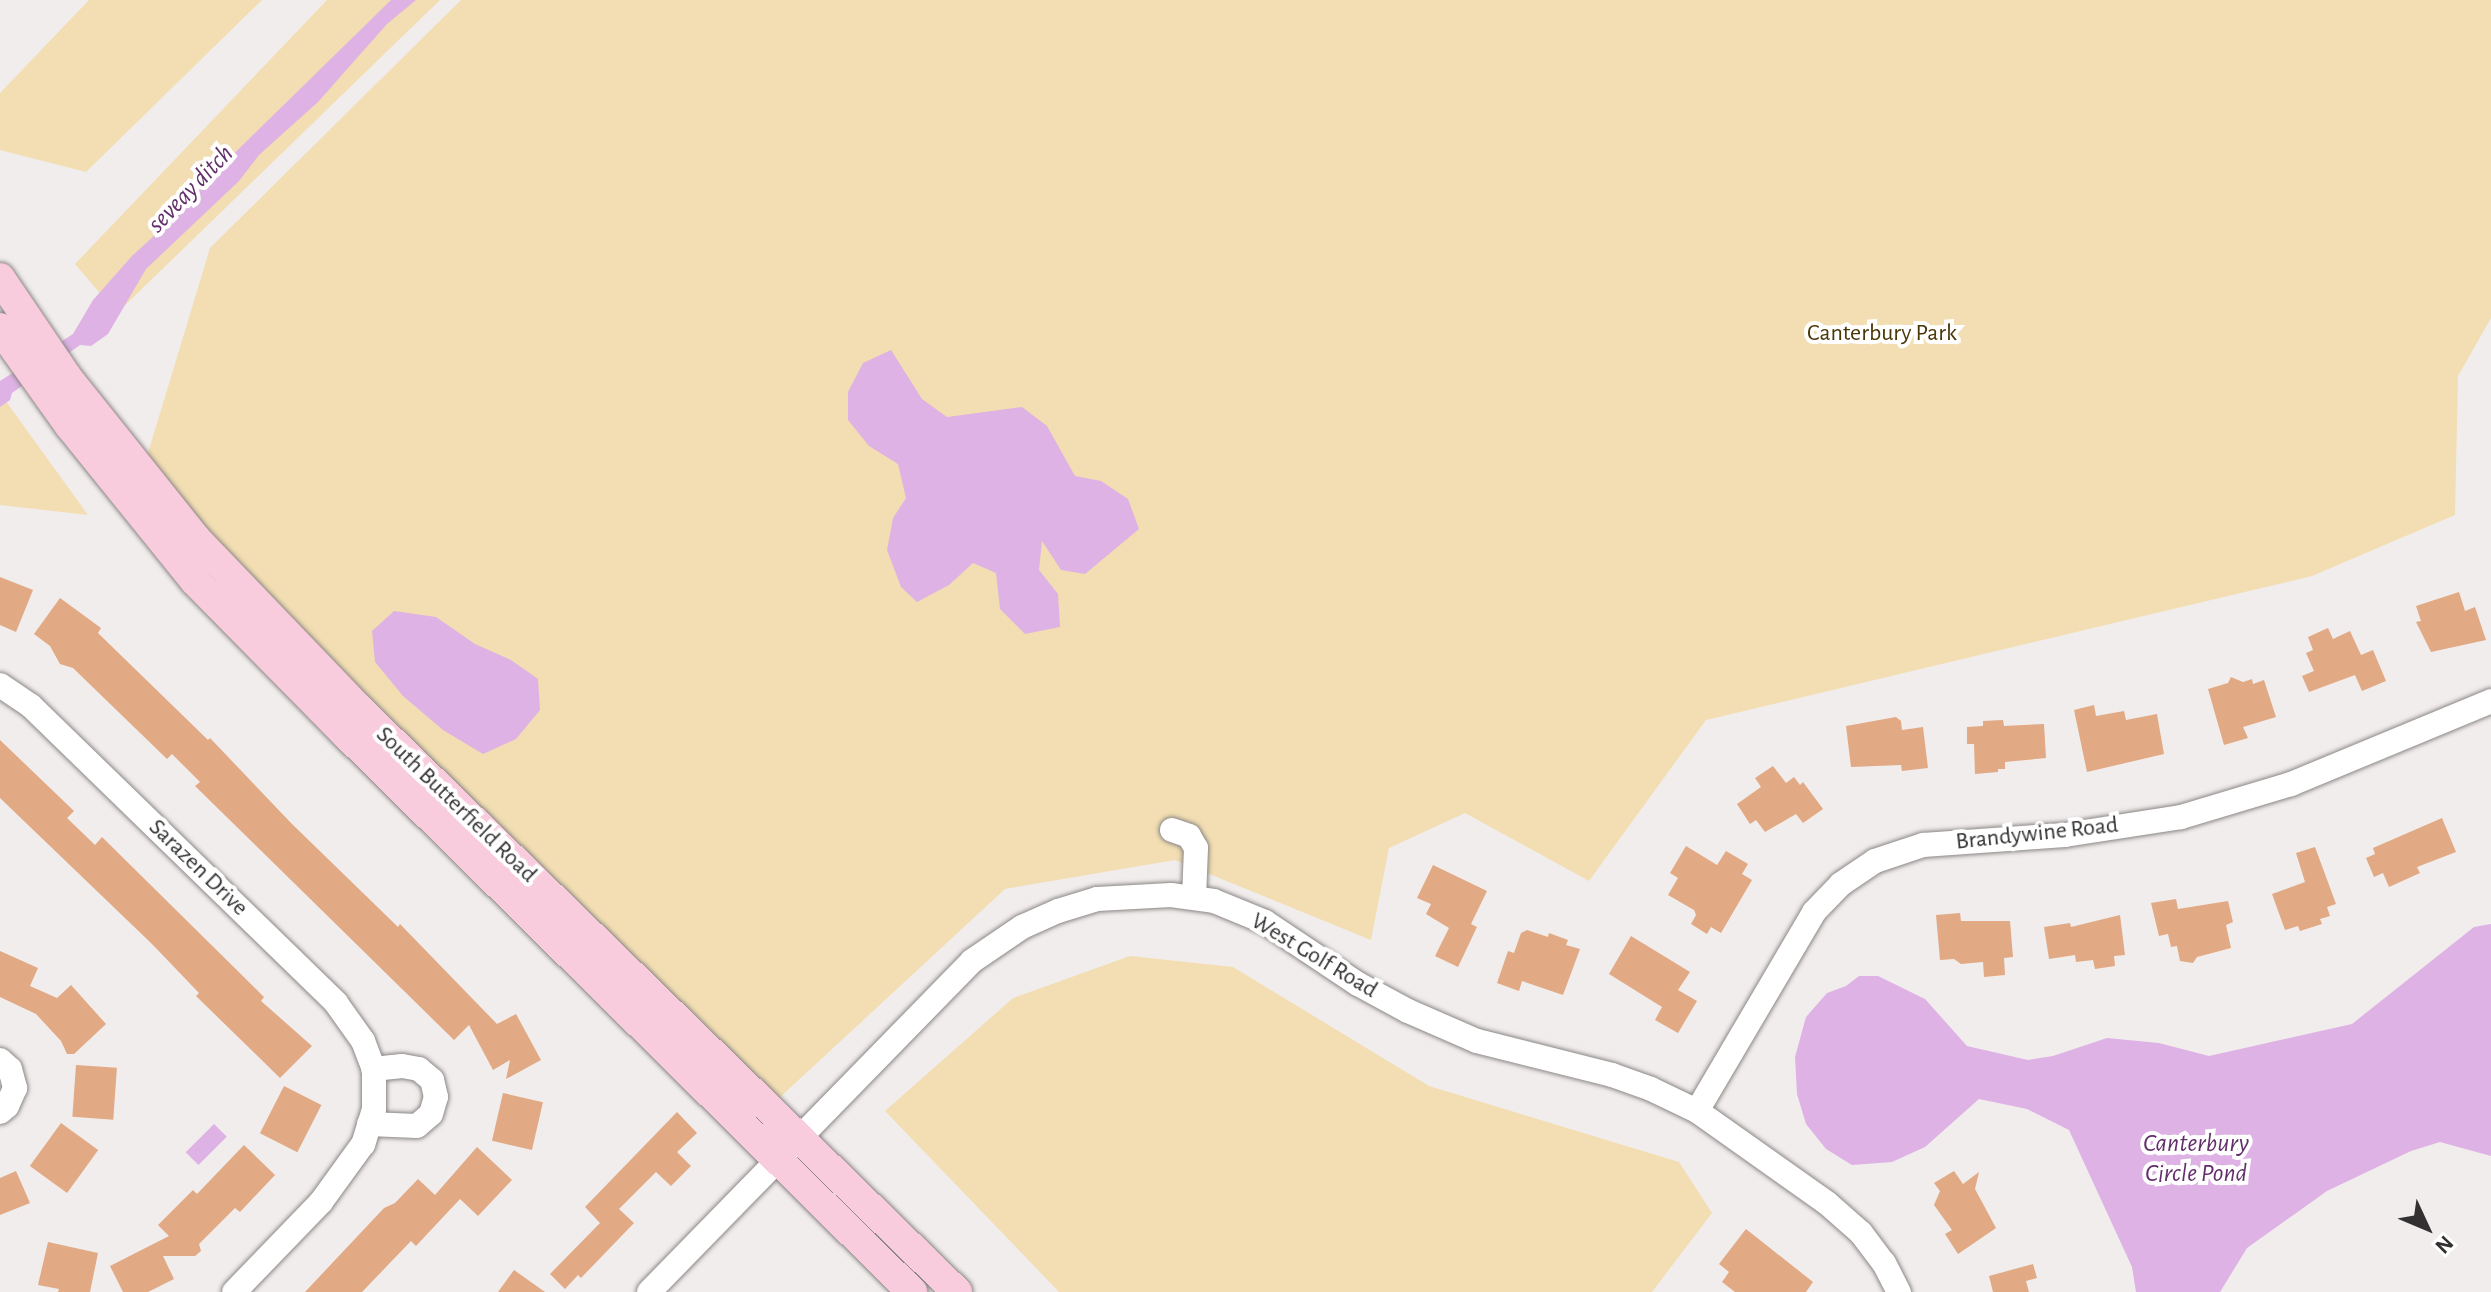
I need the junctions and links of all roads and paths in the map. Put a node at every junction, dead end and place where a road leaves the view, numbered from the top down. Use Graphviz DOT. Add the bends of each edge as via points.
graph roads {
  1 [pos="0,278"];
  2 [pos="0,328"];
  3 [pos="42,364"];
  4 [pos="0,685"];
  5 [pos="2491,701"];
  6 [pos="1172,830"];
  7 [pos="1194,897"];
  8 [pos="0,1060"];
  9 [pos="373,1069"];
  10 [pos="1697,1111"];
  11 [pos="0,1112"];
  12 [pos="369,1124"];
  13 [pos="787,1149"];
  14 [pos="234,1292"];
  15 [pos="649,1292"];
  16 [pos="912,1292"];
  17 [pos="957,1292"];
  18 [pos="1899,1292"];
  1 -- 3 [label="main road, South Butterfield Road"];
  2 -- 3 [label="main road, South Butterfield Road"];
  3 -- 13 [label="main road, South Butterfield Road" via="196,539"];
  4 -- 9 [label="street, Sarazen Drive" via="31,706 336,1003 363,1041"];
  5 -- 10 [label="street, Brandywine Road" via="2291,784 2181,817 2065,835 1923,845 1875,861 1841,884 1814,912"];
  6 -- 7 [label="street" via="1189,836 1196,848"];
  7 -- 10 [label="street, West Golf Road" via="1265,922 1358,984 1477,1041 1612,1075"];
  7 -- 13 [label="street, West Golf Road" via="1097,899 1022,927 972,961"];
  8 -- 11 [label="street" via="10,1069 15,1088"];
  9 -- 12 [label="street, Sarazen Drive"];
  9 -- 12 [label="street" via="419,1069 432,1080 436,1097 431,1114 417,1126"];
  10 -- 18 [label="street, West Golf Road" via="1861,1233"];
  12 -- 14 [label="street, Sarazen Drive" via="345,1173"];
  13 -- 15 [label="street, West Golf Road"];
  13 -- 16 [label="main road, South Butterfield Road"];
  13 -- 17 [label="main road, South Butterfield Road"];
}
